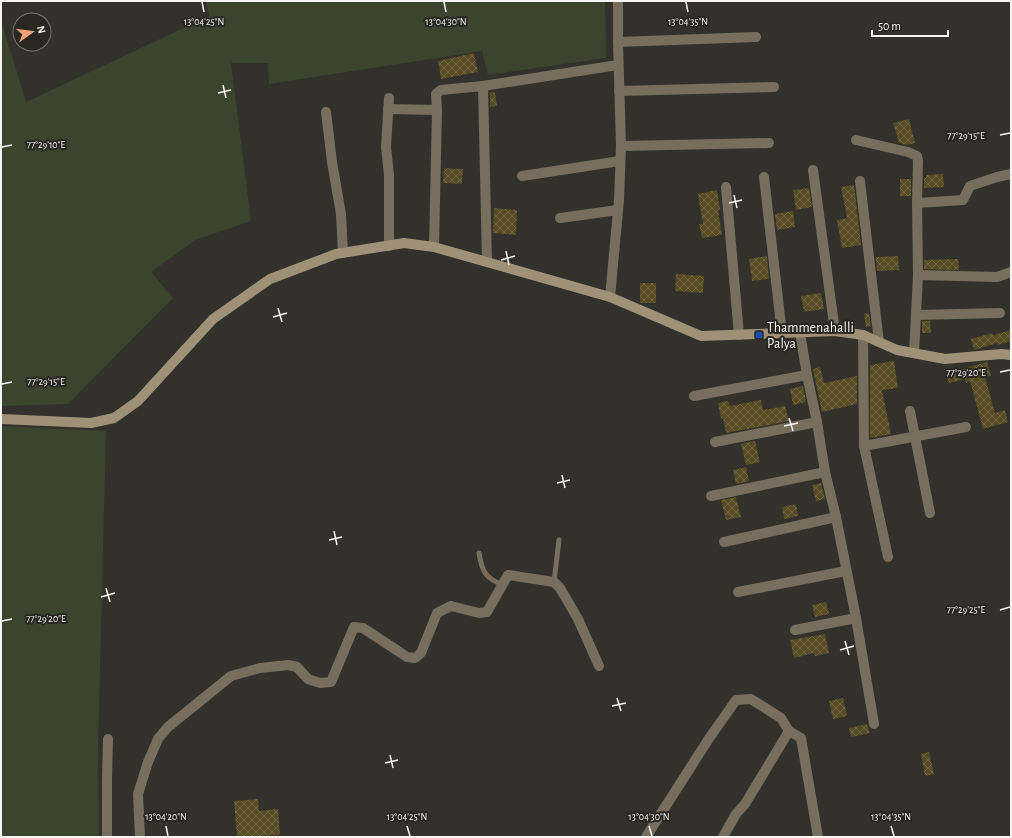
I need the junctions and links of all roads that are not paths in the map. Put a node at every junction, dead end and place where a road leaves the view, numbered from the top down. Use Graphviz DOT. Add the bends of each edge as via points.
graph roads {
  1 [pos="618,1"];
  2 [pos="756,37"];
  3 [pos="618,42"];
  4 [pos="618,65"];
  5 [pos="483,86"];
  6 [pos="774,87"];
  7 [pos="619,91"];
  8 [pos="389,98"];
  9 [pos="388,109"];
  10 [pos="437,110"];
  11 [pos="326,112"];
  12 [pos="856,140"];
  13 [pos="769,143"];
  14 [pos="621,146"];
  15 [pos="620,161"];
  16 [pos="813,170"];
  17 [pos="1011,174"];
  18 [pos="522,176"];
  19 [pos="764,177"];
  20 [pos="860,181"];
  21 [pos="726,187"];
  22 [pos="917,203"];
  23 [pos="618,210"];
  24 [pos="560,218"];
  25 [pos="389,246"];
  26 [pos="434,247"];
  27 [pos="343,253"];
  28 [pos="487,262"];
  29 [pos="1011,272"];
  30 [pos="918,276"];
  31 [pos="610,297"];
  32 [pos="1000,313"];
  33 [pos="916,314"];
  34 [pos="835,331"];
  35 [pos="800,333"];
  36 [pos="782,334"];
  37 [pos="740,335"];
  38 [pos="862,335"];
  39 [pos="879,342"];
  40 [pos="914,353"];
  41 [pos="1011,355"];
  42 [pos="807,375"];
  43 [pos="694,396"];
  44 [pos="910,411"];
  45 [pos="1,419"];
  46 [pos="817,422"];
  47 [pos="966,426"];
  48 [pos="915,436"];
  49 [pos="715,442"];
  50 [pos="864,446"];
  51 [pos="825,472"];
  52 [pos="711,496"];
  53 [pos="930,513"];
  54 [pos="836,516"];
  55 [pos="559,540"];
  56 [pos="724,542"];
  57 [pos="479,553"];
  58 [pos="888,557"];
  59 [pos="846,571"];
  60 [pos="554,582"];
  61 [pos="502,585"];
  62 [pos="738,592"];
  63 [pos="856,618"];
  64 [pos="795,630"];
  65 [pos="599,666"];
  66 [pos="874,724"];
  67 [pos="789,731"];
  68 [pos="108,739"];
  69 [pos="107,837"];
  70 [pos="140,837"];
  71 [pos="646,837"];
  72 [pos="723,837"];
  73 [pos="818,837"];
  1 -- 3 [label="street"];
  2 -- 3 [label="street"];
  3 -- 4 [label="street"];
  4 -- 5 [label="street"];
  4 -- 7 [label="street"];
  5 -- 10 [label="street" via="441,90 436,94"];
  5 -- 28 [label="street"];
  6 -- 7 [label="street"];
  7 -- 14 [label="street"];
  8 -- 9 [label="street"];
  9 -- 10 [label="street"];
  9 -- 25 [label="street" via="386,146 389,175"];
  10 -- 26 [label="street"];
  11 -- 27 [label="street" via="341,214"];
  12 -- 22 [label="street" via="917,156"];
  13 -- 14 [label="street"];
  14 -- 15 [label="street"];
  15 -- 18 [label="street"];
  15 -- 23 [label="street"];
  16 -- 34 [label="street"];
  17 -- 22 [label="street" via="970,186 963,200"];
  19 -- 36 [label="street"];
  20 -- 39 [label="street"];
  21 -- 37 [label="street"];
  22 -- 30 [label="street"];
  23 -- 24 [label="street"];
  23 -- 31 [label="street"];
  25 -- 26 [label="street" via="404,243"];
  25 -- 27 [label="street"];
  26 -- 28 [label="street"];
  27 -- 45 [label="street" via="270,279 213,319 138,401 114,418 91,423"];
  28 -- 31 [label="street"];
  29 -- 30 [label="street" via="997,277"];
  30 -- 33 [label="street"];
  31 -- 37 [label="street" via="700,336"];
  32 -- 33 [label="street"];
  33 -- 40 [label="street"];
  34 -- 35 [label="street"];
  34 -- 38 [label="street"];
  35 -- 36 [label="street"];
  35 -- 42 [label="street"];
  36 -- 37 [label="street"];
  38 -- 39 [label="street"];
  38 -- 50 [label="street"];
  39 -- 40 [label="street" via="897,350"];
  40 -- 41 [label="street" via="945,359"];
  42 -- 43 [label="street"];
  42 -- 46 [label="street"];
  44 -- 48 [label="street"];
  46 -- 49 [label="street"];
  46 -- 51 [label="street"];
  47 -- 48 [label="street"];
  48 -- 50 [label="street"];
  48 -- 53 [label="street"];
  50 -- 58 [label="street"];
  51 -- 52 [label="street"];
  51 -- 54 [label="street"];
  54 -- 56 [label="street"];
  54 -- 59 [label="street"];
  55 -- 60 [label="lane"];
  57 -- 61 [label="lane" via="483,572 491,580"];
  59 -- 62 [label="street"];
  59 -- 63 [label="street"];
  60 -- 61 [label="street" via="508,575"];
  60 -- 65 [label="street" via="578,619"];
  61 -- 70 [label="street" via="487,612 479,614 451,606 437,613 422,653 415,658 407,657 363,628 354,627 331,682 320,683 308,679 297,667 288,665 260,668 231,676 168,727 158,739 138,794"];
  63 -- 64 [label="street"];
  63 -- 66 [label="street"];
  67 -- 71 [label="street" via="781,718 750,699 736,700"];
  67 -- 72 [label="street"];
  67 -- 73 [label="street" via="801,738"];
  68 -- 69 [label="street"];
}
